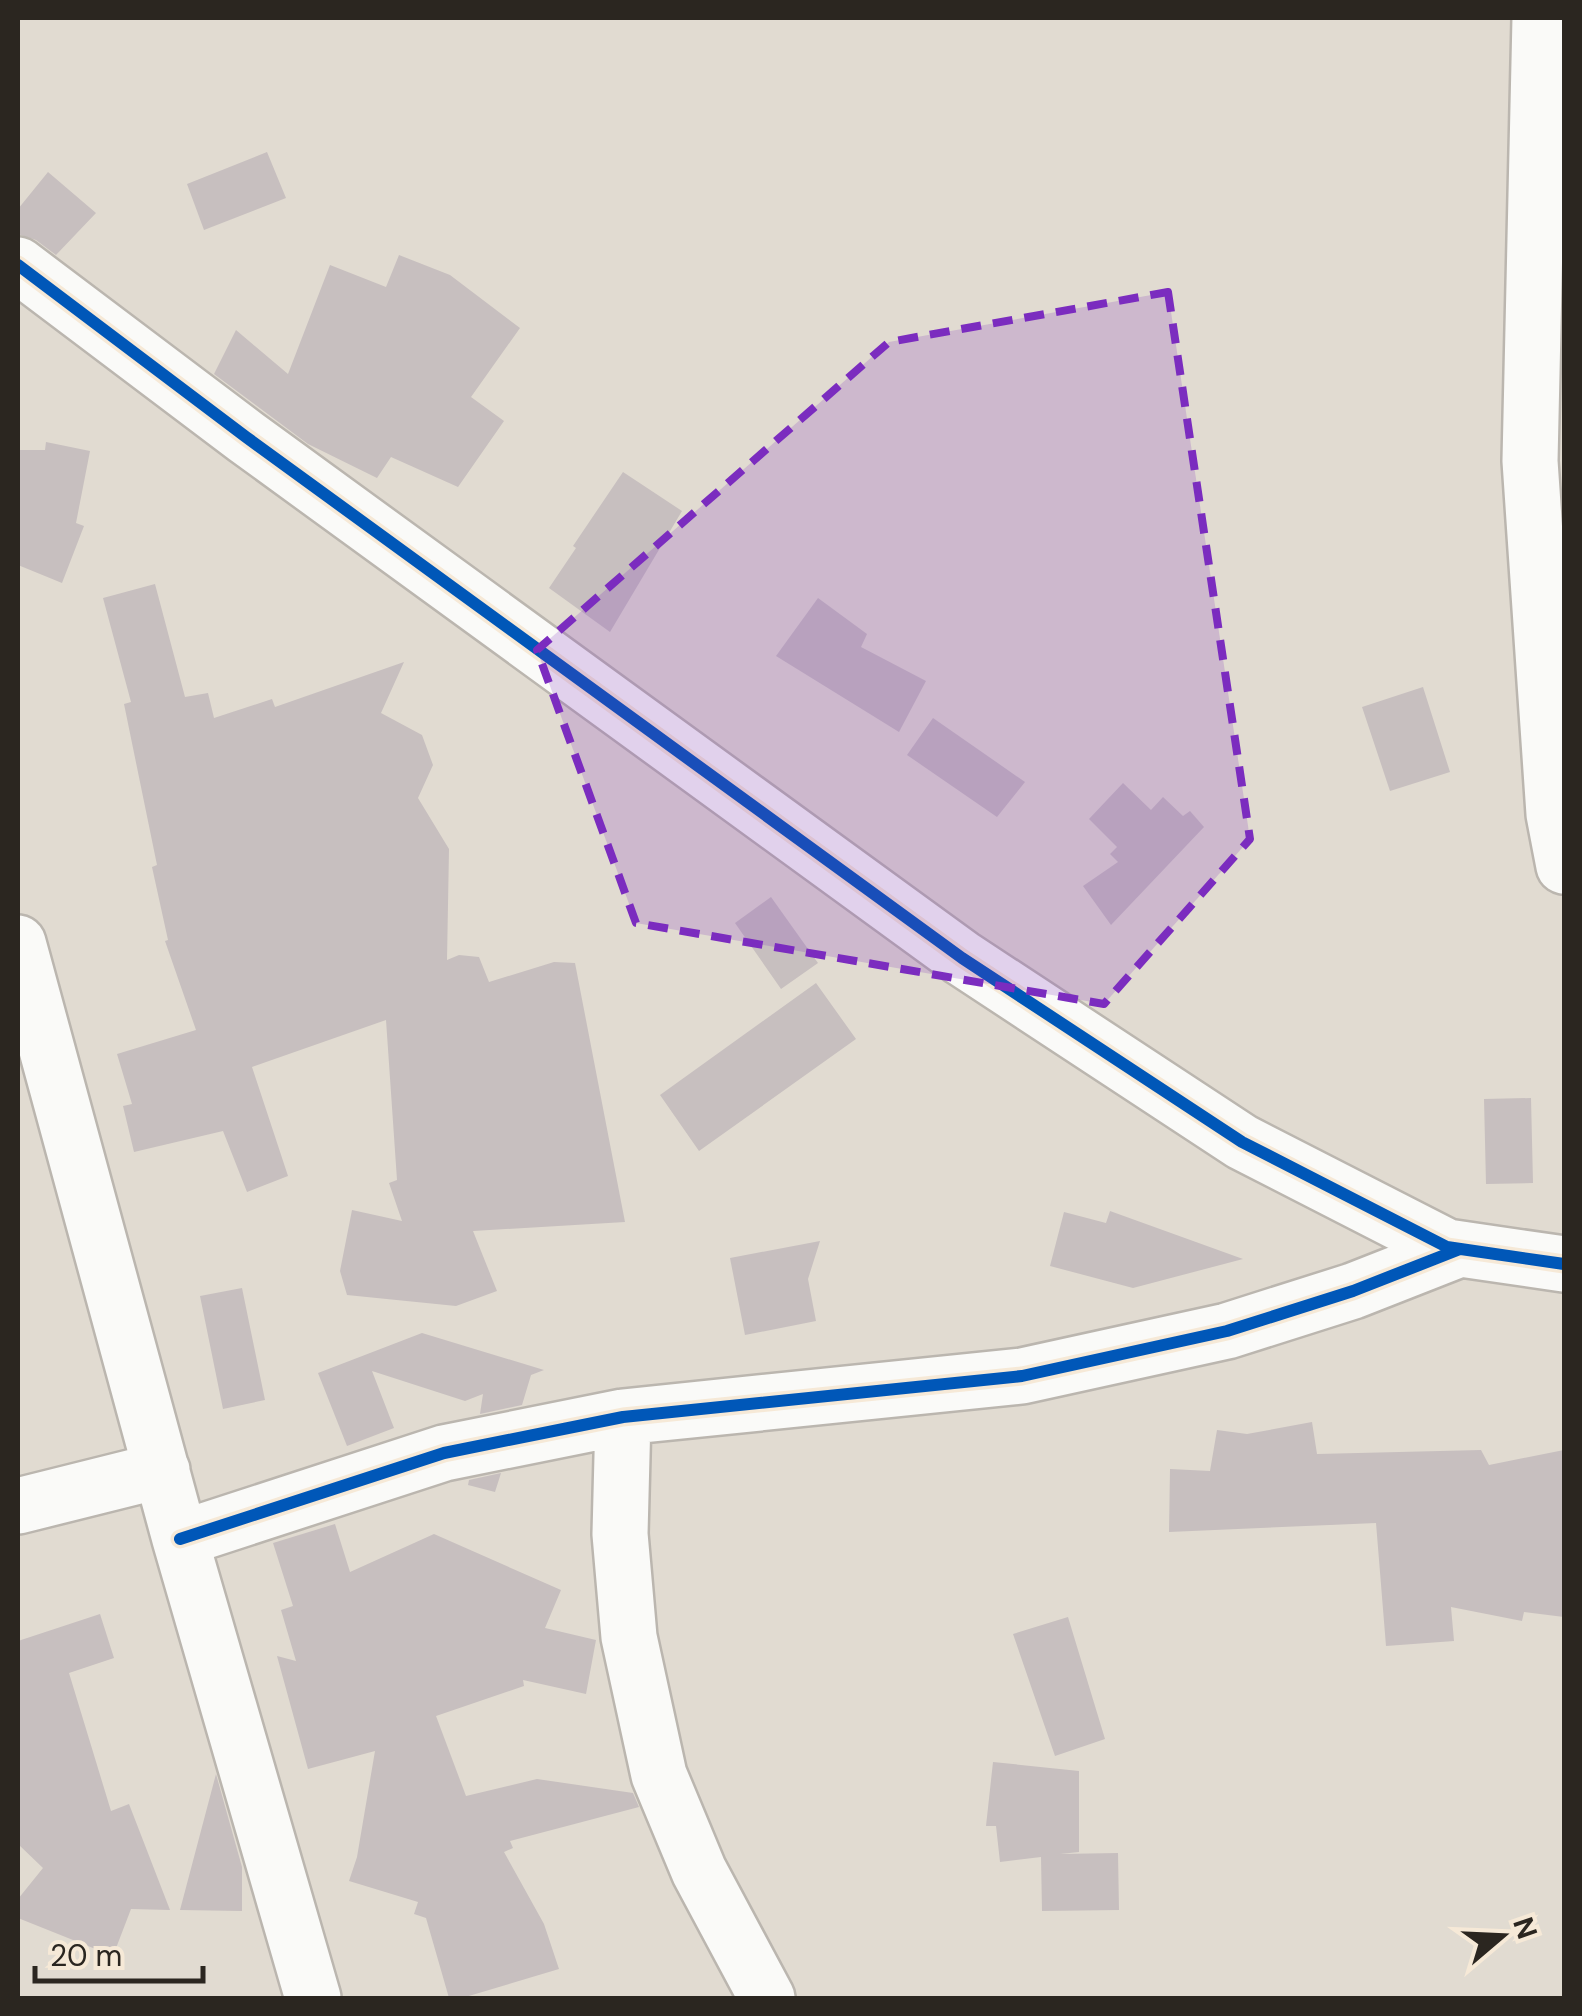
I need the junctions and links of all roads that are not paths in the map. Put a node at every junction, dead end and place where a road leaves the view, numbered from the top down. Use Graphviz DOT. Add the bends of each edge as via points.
graph roads {
  1 [pos="1540,18"];
  2 [pos="18,265"];
  3 [pos="1564,866"];
  4 [pos="18,943"];
  5 [pos="1460,1249"];
  6 [pos="1564,1264"];
  7 [pos="623,1416"];
  8 [pos="162,1470"];
  9 [pos="18,1506"];
  10 [pos="180,1539"];
  11 [pos="313,1998"];
  12 [pos="768,1998"];
  1 -- 3 [label="street" via="1530,462 1554,814"];
  2 -- 5 [label="street" via="962,958 1242,1142"];
  4 -- 8 [label="street"];
  5 -- 6 [label="street"];
  5 -- 7 [label="street" via="1227,1331 1022,1376"];
  7 -- 10 [label="street" via="444,1453"];
  7 -- 12 [label="street" via="620,1534 629,1637 658,1775 698,1871"];
  8 -- 9 [label="street"];
  8 -- 10 [label="street"];
  10 -- 11 [label="street"];
}
